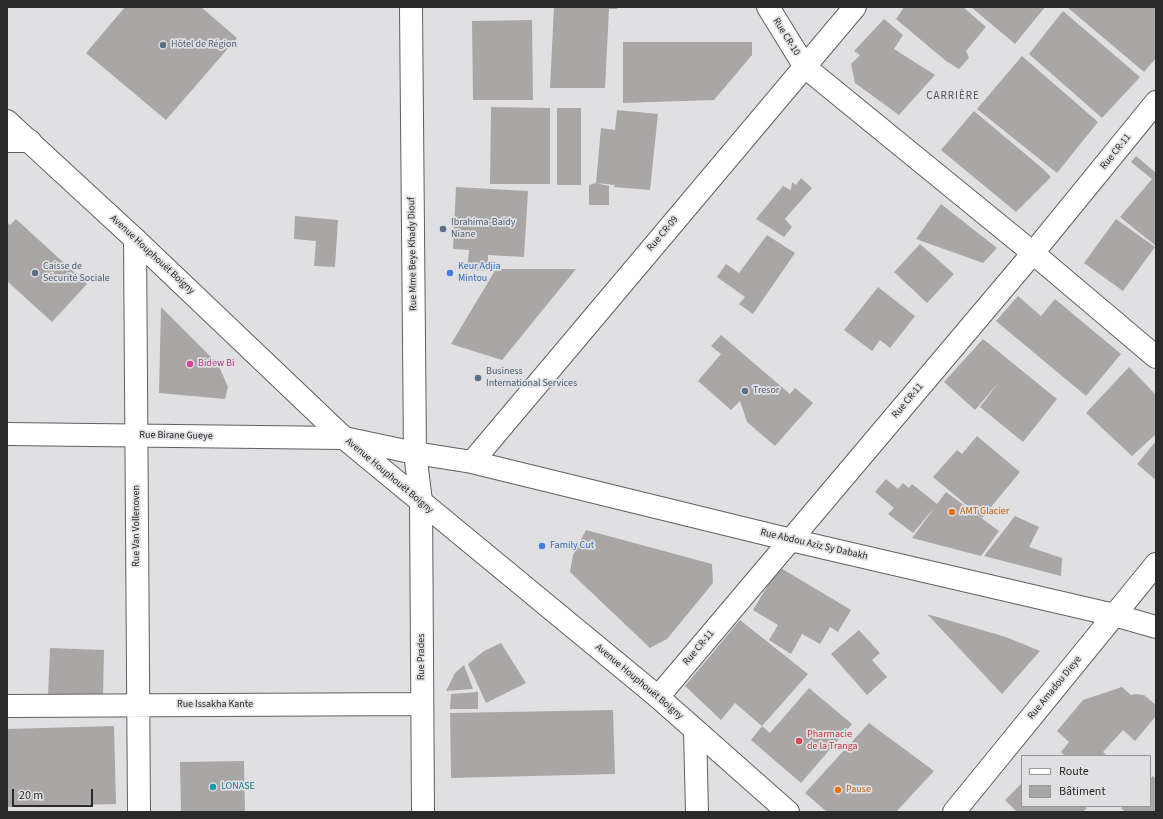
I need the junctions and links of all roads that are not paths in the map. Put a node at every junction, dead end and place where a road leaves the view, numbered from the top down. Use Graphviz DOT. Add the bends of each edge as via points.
graph roads {
  1 [pos="411,7"];
  2 [pos="768,7"];
  3 [pos="855,7"];
  4 [pos="805,67"];
  5 [pos="1156,102"];
  6 [pos="7,121"];
  7 [pos="7,141"];
  8 [pos="30,141"];
  9 [pos="135,239"];
  10 [pos="1033,253"];
  11 [pos="1156,357"];
  12 [pos="7,434"];
  13 [pos="136,436"];
  14 [pos="344,438"];
  15 [pos="415,453"];
  16 [pos="472,462"];
  17 [pos="421,501"];
  18 [pos="791,540"];
  19 [pos="1156,564"];
  20 [pos="1114,616"];
  21 [pos="1156,627"];
  22 [pos="658,697"];
  23 [pos="422,704"];
  24 [pos="7,706"];
  25 [pos="138,706"];
  26 [pos="696,730"];
  27 [pos="139,812"];
  28 [pos="422,812"];
  29 [pos="696,812"];
  30 [pos="788,812"];
  31 [pos="954,812"];
  1 -- 15 [label="street, Rue Mme Beye Khady Diouf"];
  2 -- 4 [label="street, Rue CR-10"];
  3 -- 4 [label="street, Rue CR-09"];
  4 -- 10 [label="street, Rue CR-10"];
  4 -- 16 [label="street, Rue CR-09"];
  5 -- 10 [label="street, Rue CR-11"];
  6 -- 8 [label="street, Avenue Houphouët Boigny"];
  7 -- 8 [label="street"];
  8 -- 9 [label="street, Avenue Houphouët Boigny"];
  9 -- 13 [label="street, Rue Van Vollenoven"];
  9 -- 14 [label="street, Avenue Houphouët Boigny"];
  10 -- 11 [label="street, Rue CR-10"];
  10 -- 18 [label="street, Rue CR-11"];
  12 -- 13 [label="street, Rue Birane Gueye"];
  13 -- 14 [label="street, Rue Birane Gueye"];
  13 -- 25 [label="street, Rue Van Vollenoven"];
  14 -- 15 [label="street, Rue Birane Gueye"];
  14 -- 17 [label="street, Avenue Houphouët Boigny"];
  15 -- 16 [label="street, Rue Abdou Aziz Sy Dabakh"];
  15 -- 17 [label="street, Rue Mme Beye Khady Diouf"];
  16 -- 18 [label="street, Rue Abdou Aziz Sy Dabakh"];
  17 -- 22 [label="street, Avenue Houphouët Boigny"];
  17 -- 23 [label="street, Rue Prades"];
  18 -- 20 [label="street, Rue Abdou Aziz Sy Dabakh"];
  18 -- 22 [label="street, Rue CR-11"];
  19 -- 20 [label="street, Rue Amadou Dieye"];
  20 -- 21 [label="street, Rue Abdou Aziz Sy Dabakh"];
  20 -- 31 [label="street, Rue Amadou Dieye"];
  22 -- 26 [label="street, Avenue Houphouët Boigny"];
  23 -- 25 [label="street, Rue Issakha Kante"];
  23 -- 28 [label="street, Rue Prades"];
  24 -- 25 [label="street, Rue Issakha Kante"];
  25 -- 27 [label="street, Rue Van Vollenoven"];
  26 -- 29 [label="street"];
  26 -- 30 [label="street, Avenue Houphouët Boigny"];
}
